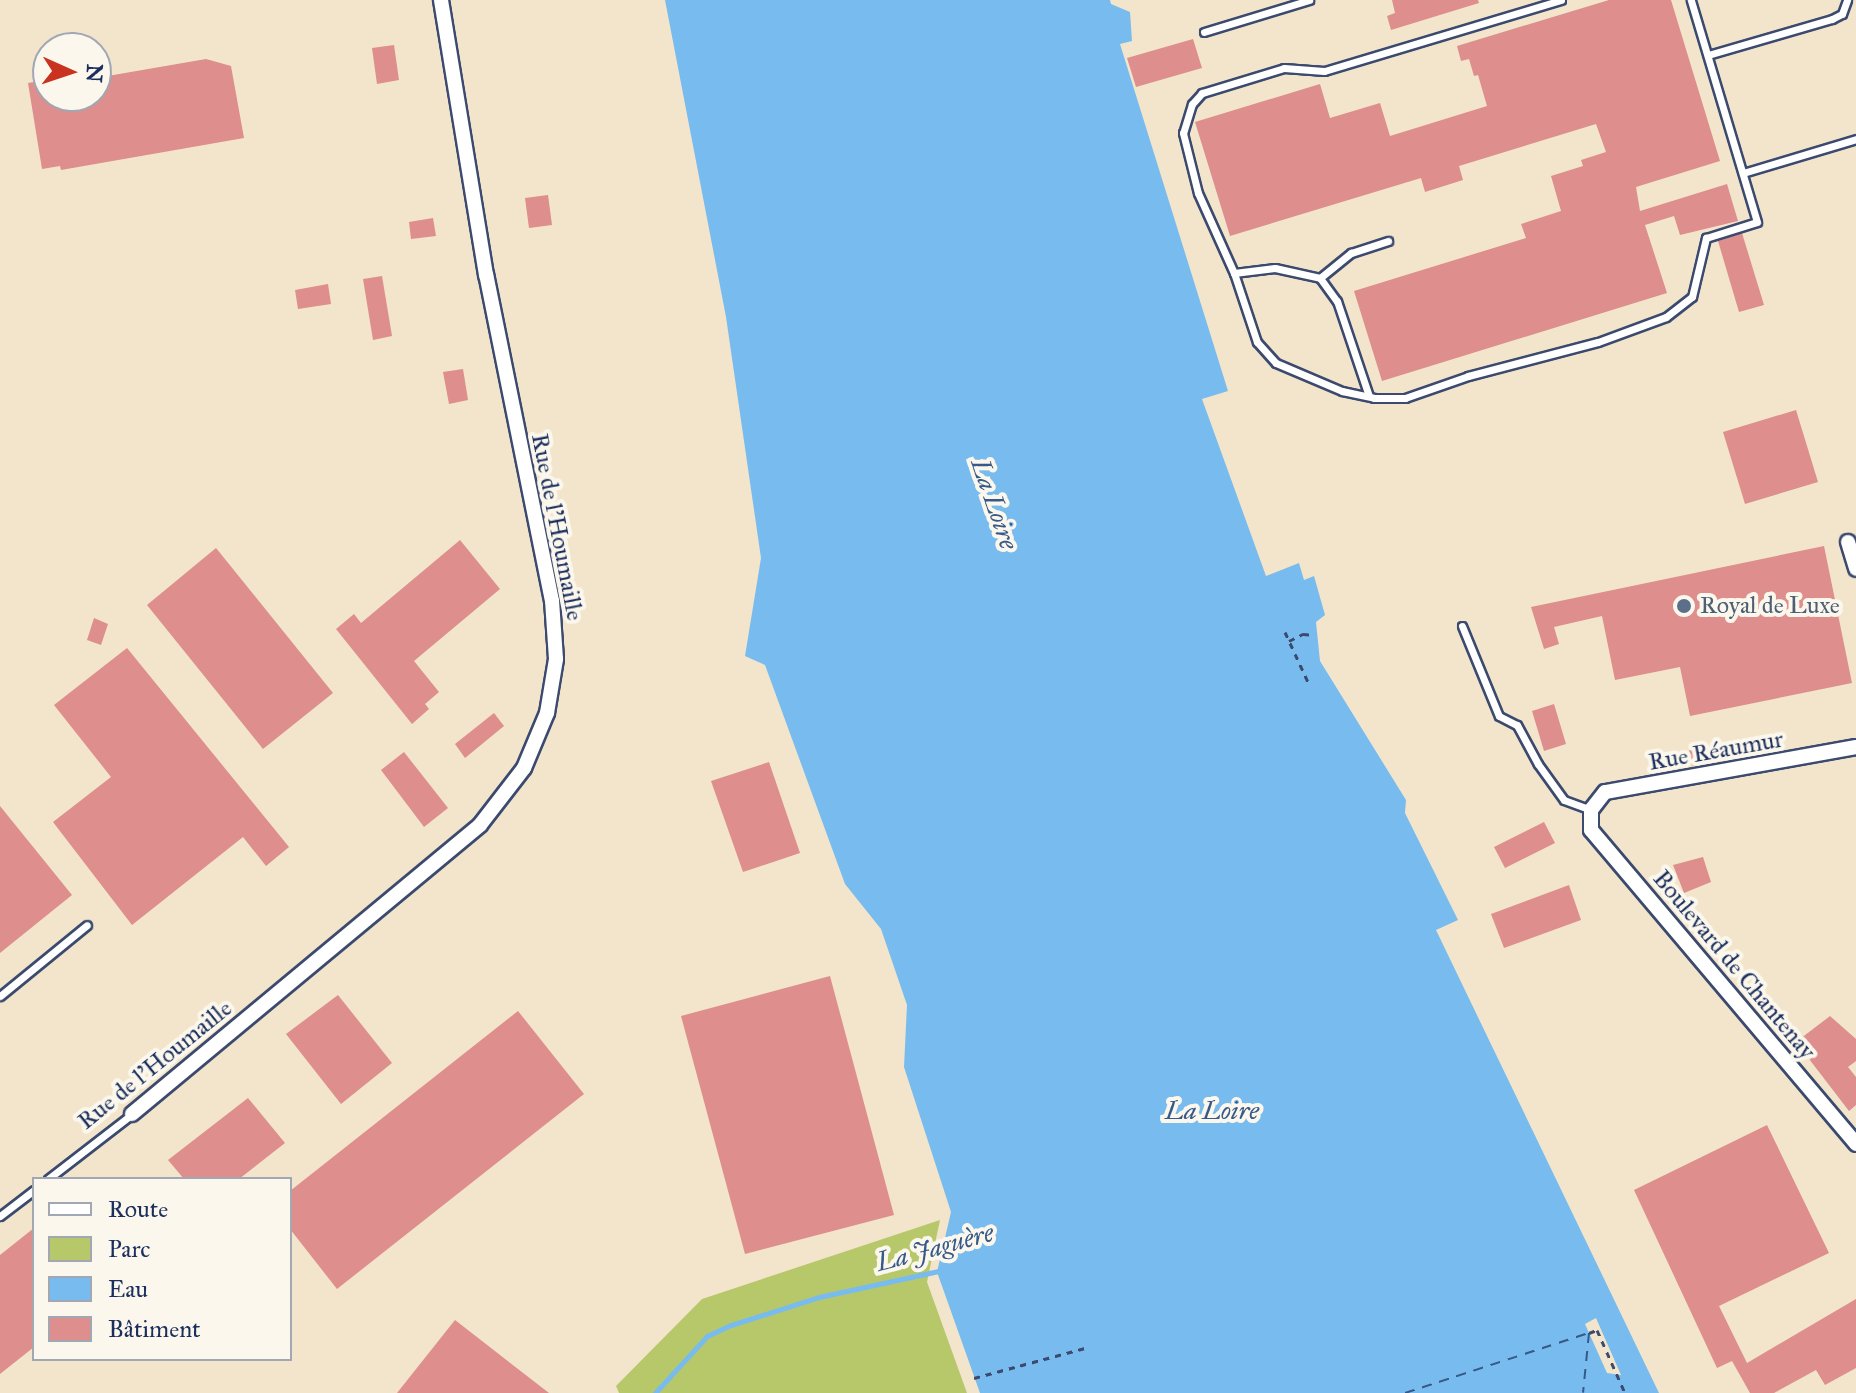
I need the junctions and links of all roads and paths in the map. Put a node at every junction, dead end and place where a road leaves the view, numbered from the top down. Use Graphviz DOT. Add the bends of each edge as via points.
graph roads {
  1 [pos="441,0"];
  2 [pos="1309,0"];
  3 [pos="1561,0"];
  4 [pos="1691,0"];
  5 [pos="1847,0"];
  6 [pos="1204,32"];
  7 [pos="1708,55"];
  8 [pos="1855,142"];
  9 [pos="1743,173"];
  10 [pos="1388,241"];
  11 [pos="1234,273"];
  12 [pos="1320,278"];
  13 [pos="1369,396"];
  14 [pos="1848,542"];
  15 [pos="1856,569"];
  16 [pos="1462,626"];
  17 [pos="1285,632"];
  18 [pos="1315,635"];
  19 [pos="1289,641"];
  20 [pos="1308,682"];
  21 [pos="1856,747"];
  22 [pos="1591,810"];
  23 [pos="87,925"];
  24 [pos="0,996"];
  25 [pos="132,1114"];
  26 [pos="1856,1144"];
  27 [pos="51,1177"];
  28 [pos="32,1192"];
  29 [pos="0,1216"];
  30 [pos="1589,1333"];
  31 [pos="1085,1348"];
  32 [pos="974,1378"];
  33 [pos="1625,1393"];
  1 -- 25 [label="street, Rue de l'Houmaille" via="486,275 552,601 556,659 547,713 524,768 480,825"];
  2 -- 6 [label="lane"];
  3 -- 11 [label="lane" via="1324,71 1284,68 1202,93 1186,118 1187,157 1213,232"];
  4 -- 7 [label="lane"];
  5 -- 7 [label="lane" via="1842,14 1832,19"];
  7 -- 9 [label="lane"];
  8 -- 9 [label="lane"];
  9 -- 13 [label="lane" via="1757,222 1706,238 1692,297 1666,317 1405,398"];
  10 -- 12 [label="lane" via="1351,253"];
  11 -- 12 [label="lane" via="1275,268"];
  11 -- 13 [label="lane" via="1257,342 1276,363 1342,391"];
  12 -- 13 [label="lane" via="1337,301"];
  14 -- 15 [label="street"];
  16 -- 22 [label="lane" via="1499,716 1517,725 1564,800"];
  17 -- 19 [label="path"];
  18 -- 19 [label="path"];
  19 -- 20 [label="path"];
  21 -- 22 [label="street, Rue Réaumur" via="1605,792"];
  22 -- 26 [label="street, Boulevard de Chantenay" via="1591,830"];
  23 -- 24 [label="lane"];
  25 -- 27 [label="lane, Rue de l'Houmaille"];
  28 -- 29 [label="lane"];
  30 -- 33 [label="path" via="1597,1330"];
  31 -- 32 [label="path"];
}
